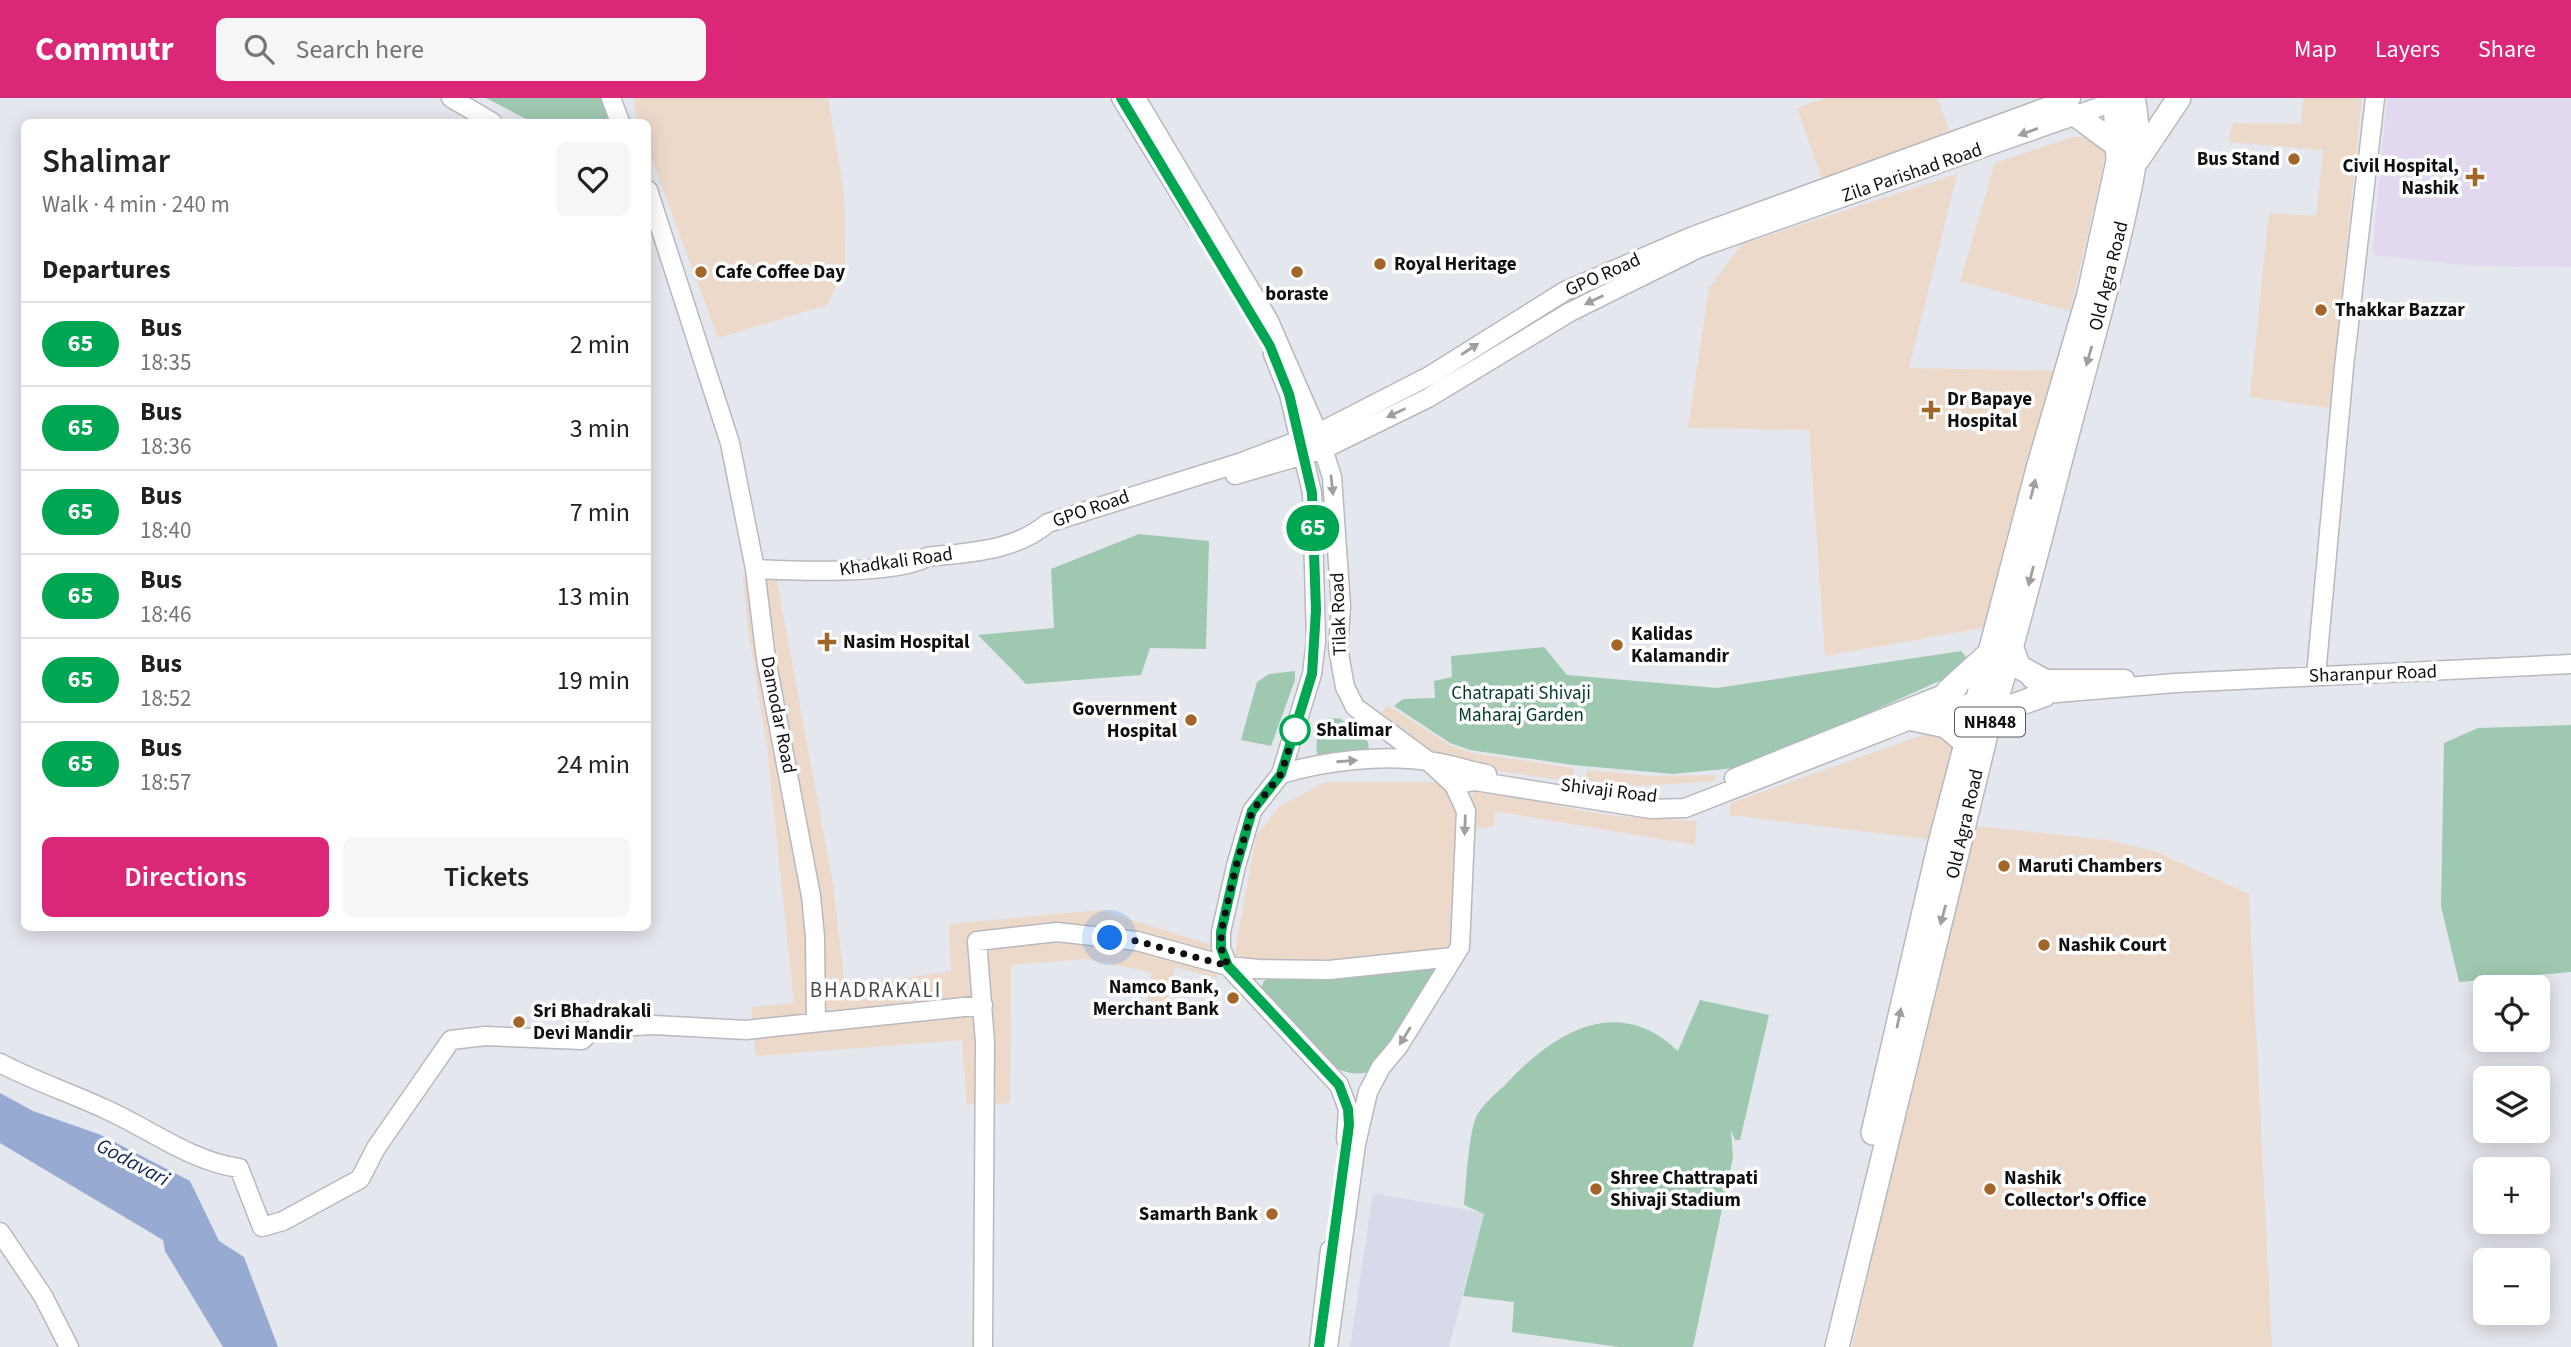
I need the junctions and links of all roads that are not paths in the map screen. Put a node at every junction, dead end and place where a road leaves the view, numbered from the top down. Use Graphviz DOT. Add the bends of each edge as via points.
graph roads {
  1 [pos="451,98"];
  2 [pos="611,98"];
  3 [pos="622,98"];
  4 [pos="1121,98"];
  5 [pos="1136,98"];
  6 [pos="2179,98"];
  7 [pos="2375,98"];
  8 [pos="2122,99"];
  9 [pos="2073,107"];
  10 [pos="487,119"];
  11 [pos="619,119"];
  12 [pos="629,119"];
  13 [pos="2118,146"];
  14 [pos="2136,162"];
  15 [pos="651,199"];
  16 [pos="1696,242"];
  17 [pos="1505,326"];
  18 [pos="1518,341"];
  19 [pos="1321,441"];
  20 [pos="1303,448"];
  21 [pos="1034,534"];
  22 [pos="755,569"];
  23 [pos="2002,650"];
  24 [pos="2571,664"];
  25 [pos="2316,676"];
  26 [pos="2042,687"];
  27 [pos="1991,689"];
  28 [pos="1948,691"];
  29 [pos="1913,719"];
  30 [pos="1976,739"];
  31 [pos="1427,760"];
  32 [pos="1281,774"];
  33 [pos="1454,785"];
  34 [pos="1453,957"];
  35 [pos="1228,966"];
  36 [pos="983,1005"];
  37 [pos="816,1022"];
  38 [pos="0,1063"];
  39 [pos="1373,1084"];
  40 [pos="1339,1085"];
  41 [pos="0,1232"];
  42 [pos="69,1347"];
  43 [pos="983,1347"];
  44 [pos="1319,1347"];
  45 [pos="1328,1347"];
  46 [pos="1823,1347"];
  47 [pos="1837,1347"];
  1 -- 10 [label="street"];
  2 -- 11 [label="street"];
  3 -- 12 [label="street"];
  4 -- 20 [label="street, Tilak Road" via="1270,346"];
  5 -- 19 [label="street, Tilak Road" via="1269,321"];
  6 -- 14 [label="highway"];
  7 -- 25 [label="street" via="2344,367"];
  8 -- 9 [label="street, Zila Parishad Road"];
  8 -- 13 [label="highway, Old Agra Road / NH848"];
  8 -- 14 [label="highway, Old Agra Road / NH848" via="2138,129"];
  9 -- 13 [label="highway"];
  9 -- 16 [label="street, Zila Parishad Road"];
  23 -- 13 [label="highway, Old Agra Road / NH848, one-way" via="2039,465 2088,294"];
  14 -- 23 [label="highway, Old Agra Road / NH848, one-way" via="2106,298"];
  15 -- 22 [label="street, Damodar Road" via="727,431"];
  16 -- 17 [label="street, GPO Road" via="1565,291"];
  16 -- 18 [label="street, GPO Road, one-way"];
  17 -- 18 [label="street"];
  19 -- 17 [label="street, GPO Road, one-way"];
  18 -- 19 [label="street, GPO Road, one-way" via="1428,398"];
  19 -- 20 [label="street, GPO Road"];
  19 -- 31 [label="street, Tilak Road, one-way" via="1332,477 1341,606 1338,648 1345,687 1355,707"];
  20 -- 21 [label="street, GPO Road" via="1149,494 1053,532"];
  20 -- 32 [label="street, Tilak Road" via="1312,493 1315,640 1312,674"];
  21 -- 22 [label="street, Khadkali Road" via="1003,548 927,557 917,563 814,572"];
  22 -- 37 [label="street, Damodar Road" via="766,659 811,896"];
  23 -- 26 [label="highway"];
  23 -- 27 [label="highway, Old Agra Road / NH848"];
  23 -- 28 [label="highway"];
  24 -- 25 [label="street, Sharanpur Road"];
  25 -- 26 [label="street, Sharanpur Road"];
  26 -- 27 [label="street, Sharanpur Road"];
  26 -- 30 [label="highway" via="2004,709"];
  27 -- 28 [label="street, Shivaji Road"];
  27 -- 29 [label="street, Shivaji Road"];
  27 -- 30 [label="highway, Old Agra Road / NH848"];
  28 -- 31 [label="street, Shivaji Road" via="1678,798 1581,789"];
  29 -- 30 [label="highway"];
  29 -- 33 [label="street, Shivaji Road" via="1685,808 1651,809 1475,781"];
  46 -- 30 [label="highway, Old Agra Road / NH848, one-way" via="1911,962"];
  30 -- 47 [label="highway, Old Agra Road / NH848, one-way"];
  32 -- 31 [label="street, Shivaji Road, one-way" via="1351,761"];
  31 -- 33 [label="street, Tilak Road"];
  32 -- 35 [label="street, Tilak Road" via="1252,811 1236,866 1221,932"];
  33 -- 34 [label="street, Tilak Road, one-way" via="1466,811 1460,947"];
  34 -- 35 [label="street" via="1329,970"];
  34 -- 39 [label="street, Tilak Road, one-way"];
  35 -- 36 [label="street" via="1137,941 1056,932 977,941"];
  35 -- 40 [label="street"];
  36 -- 37 [label="street"];
  36 -- 43 [label="street"];
  37 -- 38 [label="street" via="746,1030 654,1025 595,1028 582,1040 485,1036 451,1040 376,1147 360,1179 283,1221 262,1227 239,1168 212,1164 104,1108"];
  39 -- 40 [label="street"];
  39 -- 45 [label="street, Tilak Road" via="1361,1114"];
  40 -- 44 [label="street" via="1349,1125"];
  41 -- 42 [label="street" via="43,1296"];
}
